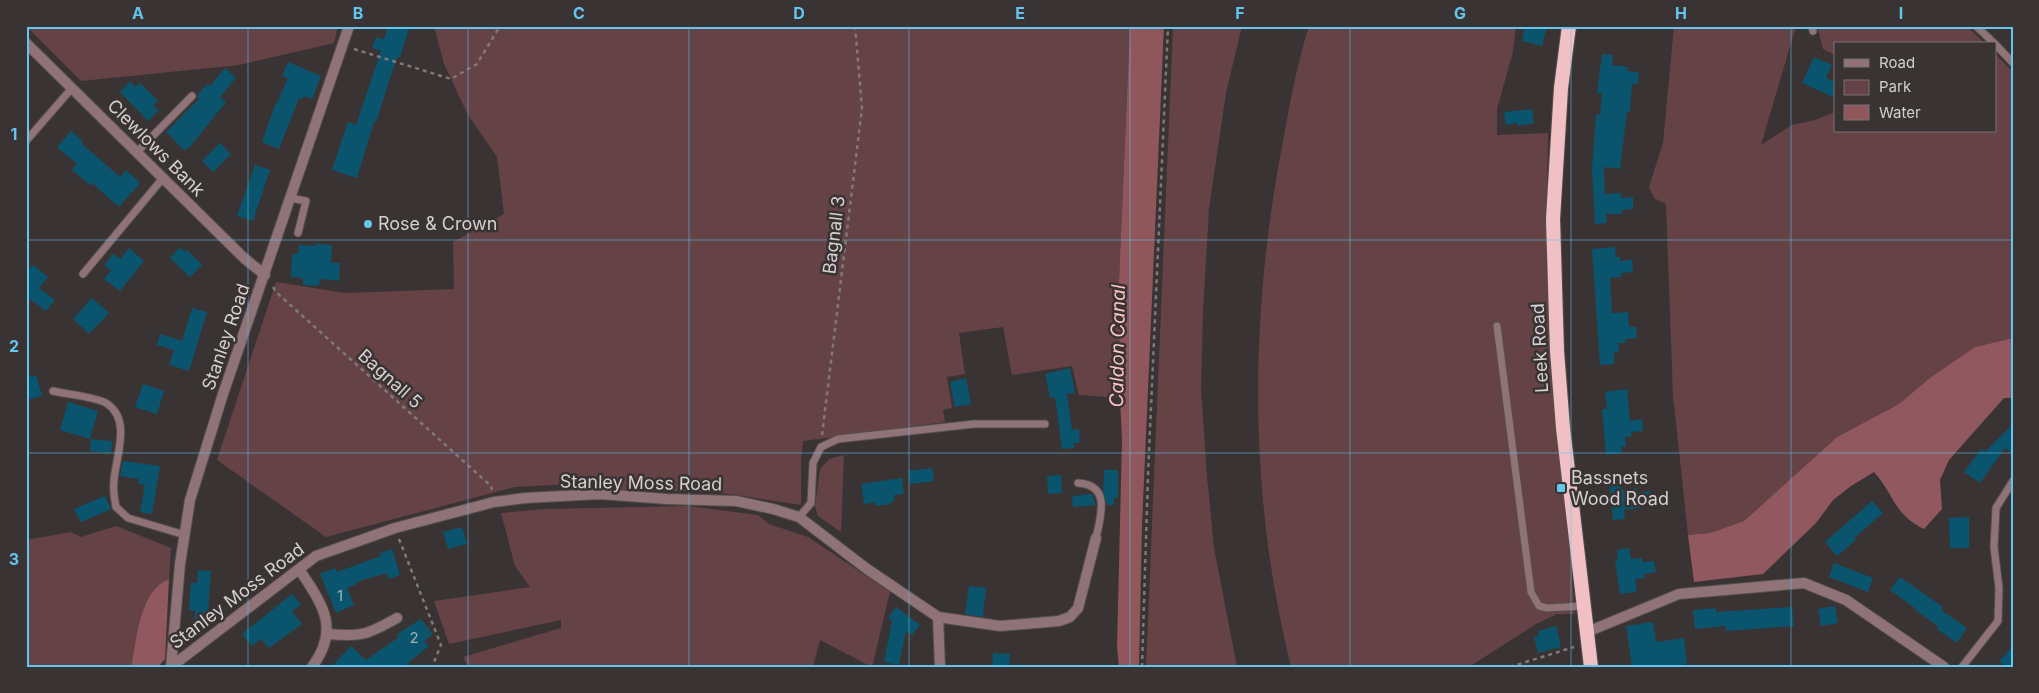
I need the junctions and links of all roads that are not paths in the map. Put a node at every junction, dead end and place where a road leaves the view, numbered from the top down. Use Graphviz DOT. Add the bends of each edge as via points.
graph roads {
  1 [pos="349,26"];
  2 [pos="1569,26"];
  3 [pos="1976,26"];
  4 [pos="1993,42"];
  5 [pos="26,43"];
  6 [pos="1996,45"];
  7 [pos="2013,63"];
  8 [pos="72,88"];
  9 [pos="192,96"];
  10 [pos="26,141"];
  11 [pos="137,152"];
  12 [pos="163,178"];
  13 [pos="290,198"];
  14 [pos="298,233"];
  15 [pos="83,274"];
  16 [pos="265,275"];
  17 [pos="1497,326"];
  18 [pos="53,391"];
  19 [pos="1045,424"];
  20 [pos="2013,481"];
  21 [pos="1078,483"];
  22 [pos="799,518"];
  23 [pos="185,535"];
  24 [pos="1096,538"];
  25 [pos="299,569"];
  26 [pos="1583,606"];
  27 [pos="938,617"];
  28 [pos="397,618"];
  29 [pos="328,634"];
  30 [pos="1587,637"];
  31 [pos="172,666"];
  32 [pos="312,667"];
  33 [pos="940,667"];
  34 [pos="1591,667"];
  35 [pos="1944,667"];
  36 [pos="1962,667"];
  1 -- 13 [label="street, Stanley Road"];
  2 -- 26 [label="highway, Leek Road" via="1560,88 1554,218 1557,351"];
  3 -- 4 [label="lane"];
  5 -- 8 [label="street, Clewlows Bank"];
  6 -- 7 [label="lane"];
  8 -- 10 [label="lane"];
  8 -- 11 [label="street, Clewlows Bank"];
  9 -- 11 [label="lane"];
  11 -- 12 [label="street, Clewlows Bank"];
  12 -- 15 [label="lane"];
  12 -- 16 [label="street, Clewlows Bank"];
  13 -- 14 [label="lane" via="306,201"];
  13 -- 16 [label="street, Stanley Road"];
  16 -- 23 [label="street, Stanley Road" via="190,500"];
  17 -- 26 [label="lane" via="1531,592 1539,606"];
  18 -- 23 [label="lane" via="105,402 115,410 120,431 114,480 116,507 128,518"];
  19 -- 22 [label="lane" via="974,424 838,439 821,447 813,463 811,503"];
  20 -- 36 [label="lane" via="1996,508 1994,547 1999,588 1998,621"];
  21 -- 24 [label="lane" via="1095,487 1100,495"];
  22 -- 25 [label="street, Stanley Moss Road" via="736,501 600,494 525,498 494,502 395,528 316,556"];
  22 -- 27 [label="street, Stanley Moss Road"];
  23 -- 31 [label="street, Stanley Road"];
  24 -- 27 [label="street, Stanley Moss Road" via="1078,608 1070,617 1059,621 1000,626"];
  25 -- 29 [label="street" via="325,612"];
  25 -- 31 [label="street, Stanley Moss Road"];
  26 -- 30 [label="highway, Leek Road"];
  27 -- 33 [label="street"];
  28 -- 29 [label="street" via="373,632 353,636"];
  29 -- 32 [label="street" via="322,653"];
  30 -- 34 [label="highway, Leek Road"];
  30 -- 35 [label="street" via="1680,594 1804,583 1846,600"];
}
